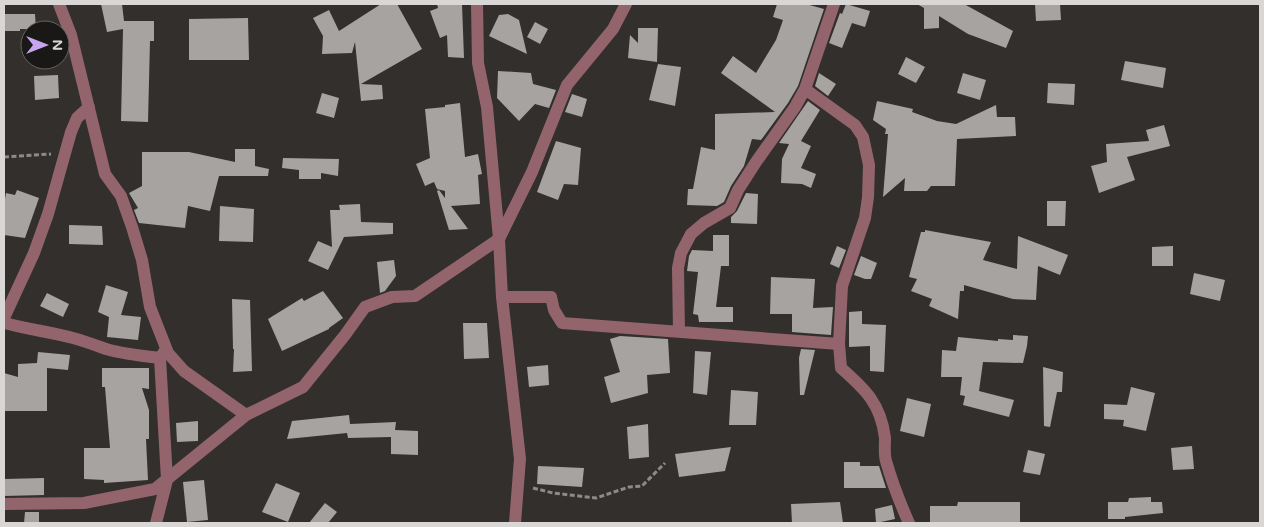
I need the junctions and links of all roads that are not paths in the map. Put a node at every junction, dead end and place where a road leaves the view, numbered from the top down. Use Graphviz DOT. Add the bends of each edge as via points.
graph roads {
  1 [pos="59,4"];
  2 [pos="477,4"];
  3 [pos="626,4"];
  4 [pos="834,4"];
  5 [pos="805,89"];
  6 [pos="88,107"];
  7 [pos="499,239"];
  8 [pos="502,297"];
  9 [pos="4,318"];
  10 [pos="4,323"];
  11 [pos="679,332"];
  12 [pos="839,344"];
  13 [pos="163,353"];
  14 [pos="246,415"];
  15 [pos="167,480"];
  16 [pos="4,504"];
  17 [pos="156,523"];
  18 [pos="515,523"];
  19 [pos="909,523"];
  1 -- 6 [label="street" via="71,35"];
  2 -- 7 [label="street" via="478,62 487,107"];
  3 -- 7 [label="street" via="613,30 567,85 532,172"];
  4 -- 5 [label="street"];
  5 -- 11 [label="street" via="738,190 730,208 691,234 681,253 678,268"];
  5 -- 12 [label="street" via="855,124 867,149 865,218 842,286"];
  6 -- 9 [label="street" via="77,118 34,253"];
  6 -- 13 [label="street" via="105,174 121,196 132,227"];
  7 -- 8 [label="street"];
  7 -- 14 [label="street" via="415,296 392,297 365,307 303,387"];
  8 -- 11 [label="street" via="551,297 562,323"];
  8 -- 18 [label="street" via="520,459"];
  10 -- 13 [label="street" via="64,335 114,351"];
  11 -- 12 [label="street"];
  12 -- 19 [label="street" via="841,368 864,388 879,412 885,437 885,459"];
  13 -- 14 [label="street"];
  13 -- 15 [label="street"];
  14 -- 15 [label="street"];
  15 -- 16 [label="street" via="155,489 84,503"];
  15 -- 17 [label="street"];
}
